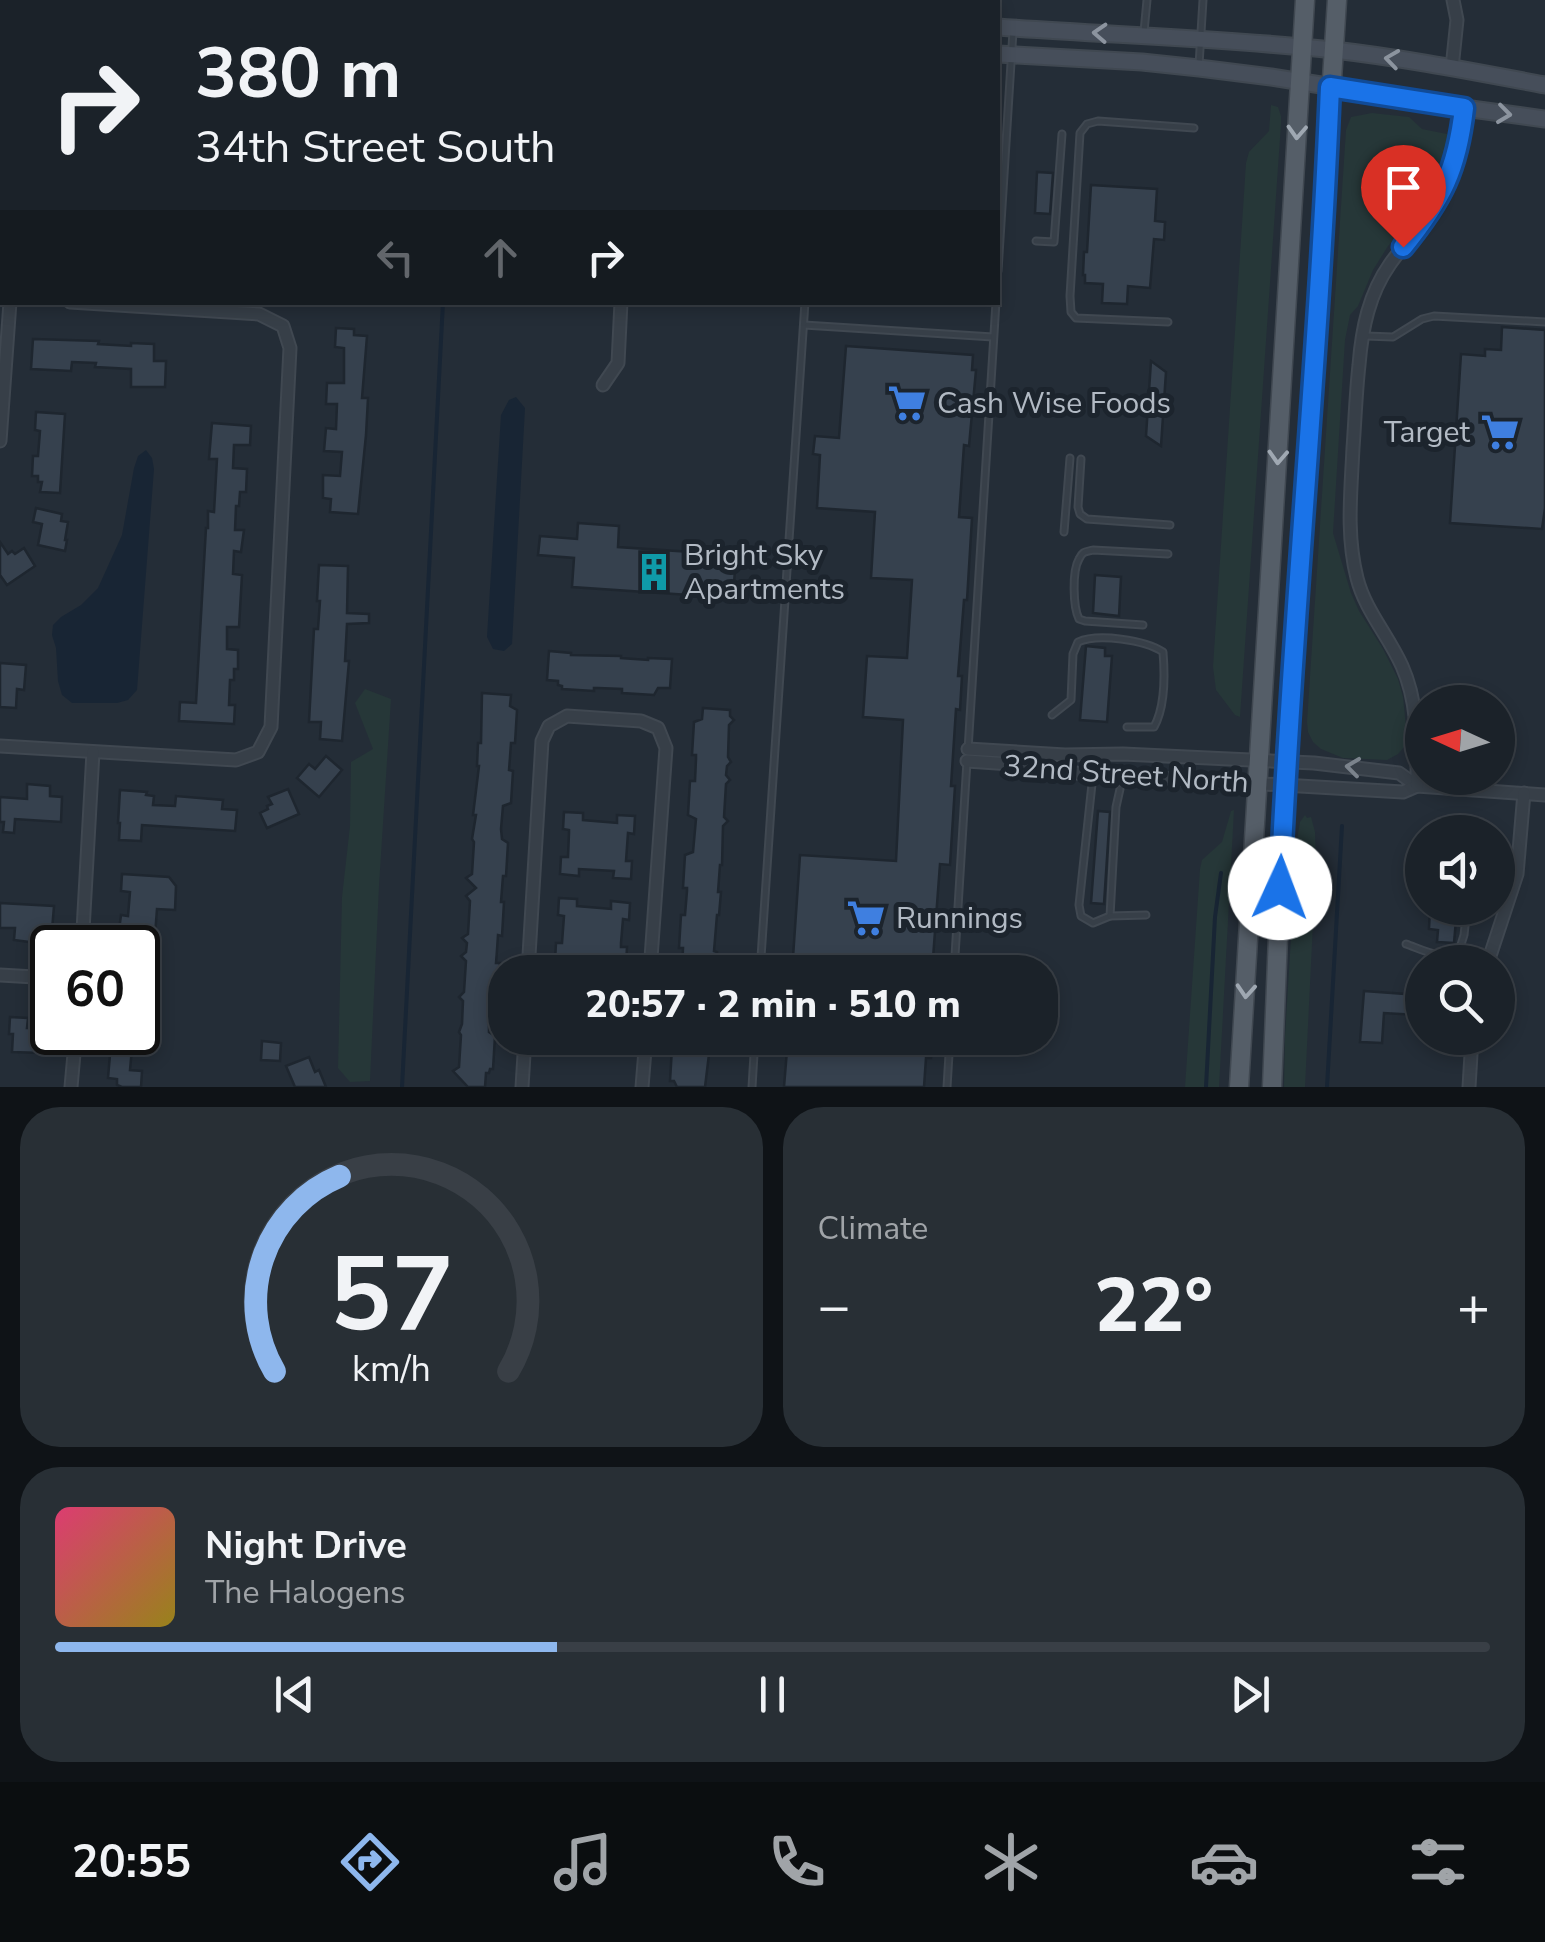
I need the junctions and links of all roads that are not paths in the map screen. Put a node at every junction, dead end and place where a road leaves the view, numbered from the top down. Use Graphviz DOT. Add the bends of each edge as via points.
graph roads {
  1 [pos="1146,0"];
  2 [pos="1203,0"];
  3 [pos="1305,0"];
  4 [pos="1337,0"];
  5 [pos="1454,0"];
  6 [pos="1005,28"];
  7 [pos="1143,35"];
  8 [pos="1200,38"];
  9 [pos="1302,48"];
  10 [pos="1334,50"];
  11 [pos="1004,54"];
  12 [pos="1199,68"];
  13 [pos="1452,68"];
  14 [pos="1300,82"];
  15 [pos="1545,85"];
  16 [pos="1330,87"];
  17 [pos="1464,108"];
  18 [pos="1545,119"];
  19 [pos="1194,128"];
  20 [pos="1062,134"];
  21 [pos="1000,199"];
  22 [pos="1036,241"];
  23 [pos="10,305"];
  24 [pos="117,305"];
  25 [pos="622,305"];
  26 [pos="806,305"];
  27 [pos="996,305"];
  28 [pos="1168,322"];
  29 [pos="1545,322"];
  30 [pos="804,325"];
  31 [pos="1363,336"];
  32 [pos="994,337"];
  33 [pos="603,385"];
  34 [pos="0,441"];
  35 [pos="1070,458"];
  36 [pos="1081,459"];
  37 [pos="1170,524"];
  38 [pos="1064,532"];
  39 [pos="1168,554"];
  40 [pos="1144,625"];
  41 [pos="1409,685"];
  42 [pos="1052,715"];
  43 [pos="1126,727"];
  44 [pos="0,746"];
  45 [pos="93,752"];
  46 [pos="967,755"];
  47 [pos="1095,755"];
  48 [pos="1261,760"];
  49 [pos="1285,761"];
  50 [pos="1094,774"];
  51 [pos="1405,776"];
  52 [pos="1259,784"];
  53 [pos="1284,786"];
  54 [pos="1120,789"];
  55 [pos="1405,791"];
  56 [pos="1515,793"];
  57 [pos="1524,794"];
  58 [pos="1545,795"];
  59 [pos="1146,915"];
  60 [pos="1110,916"];
  61 [pos="83,925"];
  62 [pos="1465,925"];
  63 [pos="1406,944"];
  64 [pos="1494,945"];
  65 [pos="529,955"];
  66 [pos="651,955"];
  67 [pos="761,955"];
  68 [pos="955,955"];
  69 [pos="0,974"];
  70 [pos="30,976"];
  71 [pos="74,1055"];
  72 [pos="524,1055"];
  73 [pos="645,1055"];
  74 [pos="755,1055"];
  75 [pos="949,1055"];
  76 [pos="1471,1055"];
  77 [pos="71,1087"];
  78 [pos="522,1087"];
  79 [pos="642,1087"];
  80 [pos="752,1087"];
  81 [pos="947,1087"];
  82 [pos="1239,1087"];
  83 [pos="1272,1087"];
  84 [pos="1469,1087"];
  1 -- 7 [label="lane"];
  2 -- 8 [label="lane"];
  3 -- 9 [label="main road"];
  4 -- 10 [label="main road"];
  5 -- 13 [label="street"];
  7 -- 6 [label="main road, one-way"];
  6 -- 11 [label="lane"];
  7 -- 8 [label="main road"];
  8 -- 9 [label="main road"];
  8 -- 12 [label="lane"];
  9 -- 10 [label="main road"];
  9 -- 14 [label="main road"];
  13 -- 10 [label="main road, one-way"];
  10 -- 16 [label="main road"];
  11 -- 12 [label="main road"];
  11 -- 21 [label="lane"];
  12 -- 14 [label="main road"];
  13 -- 15 [label="main road"];
  14 -- 16 [label="main road"];
  14 -- 48 [label="main road, one-way"];
  16 -- 17 [label="main road"];
  16 -- 49 [label="main road"];
  17 -- 18 [label="main road, one-way"];
  17 -- 31 [label="street" via="1446,184 1378,285"];
  19 -- 28 [label="lane" via="1098,121 1080,133 1071,312 1076,318"];
  20 -- 22 [label="lane" via="1054,242"];
  23 -- 34 [label="street"];
  24 -- 45 [label="street" via="259,314 283,326 290,348 271,727 258,752 236,760"];
  25 -- 33 [label="street" via="618,364"];
  26 -- 30 [label="lane"];
  27 -- 32 [label="lane"];
  29 -- 31 [label="lane" via="1434,316 1393,337"];
  30 -- 32 [label="lane"];
  30 -- 67 [label="lane"];
  31 -- 41 [label="street" via="1350,536 1364,598"];
  32 -- 46 [label="lane"];
  35 -- 38 [label="lane"];
  36 -- 37 [label="lane" via="1080,514"];
  39 -- 40 [label="lane" via="1093,550 1076,568 1074,607 1080,619"];
  42 -- 43 [label="lane" via="1071,700 1078,642 1136,641 1162,652 1160,716 1154,728"];
  44 -- 45 [label="street"];
  45 -- 61 [label="street"];
  46 -- 47 [label="street, 32nd Street North"];
  46 -- 50 [label="street, 32nd Street North"];
  46 -- 68 [label="lane"];
  47 -- 48 [label="street, 32nd Street North"];
  47 -- 50 [label="lane"];
  48 -- 49 [label="street, 32nd Street North"];
  48 -- 52 [label="main road"];
  51 -- 49 [label="street, 32nd Street North, one-way"];
  49 -- 53 [label="main road"];
  50 -- 52 [label="street, 32nd Street North"];
  50 -- 60 [label="lane" via="1079,904 1086,921"];
  52 -- 53 [label="street, 32nd Street North"];
  52 -- 82 [label="main road, one-way"];
  53 -- 55 [label="street, 32nd Street North"];
  53 -- 83 [label="main road"];
  54 -- 60 [label="lane"];
  56 -- 57 [label="street"];
  57 -- 58 [label="street"];
  57 -- 64 [label="street" via="1517,874"];
  59 -- 60 [label="lane"];
  62 -- 63 [label="lane" via="1452,955"];
  65 -- 66 [label="street" via="542,740 549,726 567,716 641,721 658,728 666,748"];
  69 -- 70 [label="street"];
  71 -- 77 [label="street"];
  72 -- 78 [label="street"];
  73 -- 79 [label="street"];
  74 -- 80 [label="lane"];
  75 -- 81 [label="lane"];
  76 -- 84 [label="street"];
}
